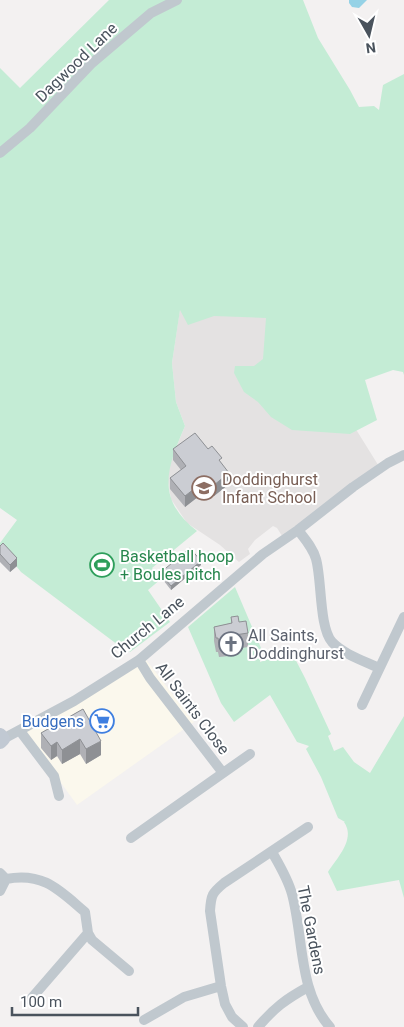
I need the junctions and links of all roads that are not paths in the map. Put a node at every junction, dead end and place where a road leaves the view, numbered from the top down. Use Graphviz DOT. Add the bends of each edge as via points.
graph roads {
  1 [pos="177,0"];
  2 [pos="0,153"];
  3 [pos="404,455"];
  4 [pos="298,530"];
  5 [pos="404,618"];
  6 [pos="138,660"];
  7 [pos="379,668"];
  8 [pos="362,705"];
  9 [pos="20,730"];
  10 [pos="1,739"];
  11 [pos="250,754"];
  12 [pos="223,773"];
  13 [pos="59,796"];
  14 [pos="308,827"];
  15 [pos="131,838"];
  16 [pos="272,852"];
  17 [pos="3,876"];
  18 [pos="0,891"];
  19 [pos="88,933"];
  20 [pos="129,971"];
  21 [pos="221,986"];
  22 [pos="308,987"];
  23 [pos="30,1000"];
  24 [pos="144,1020"];
  25 [pos="243,1027"];
  26 [pos="258,1027"];
  27 [pos="330,1027"];
  1 -- 2 [label="street, Dagwood Lane" via="151,13 91,64 30,128"];
  3 -- 4 [label="street, Church Lane" via="353,487"];
  4 -- 6 [label="street, Church Lane" via="263,554"];
  4 -- 7 [label="street" via="316,560 331,641"];
  5 -- 7 [label="street"];
  6 -- 9 [label="street, Church Lane" via="74,701"];
  6 -- 12 [label="street, All Saints Close"];
  7 -- 8 [label="street"];
  9 -- 10 [label="street, Church Lane"];
  9 -- 13 [label="street" via="54,776"];
  11 -- 12 [label="street, All Saints Close"];
  12 -- 15 [label="street, All Saints Close"];
  14 -- 16 [label="street"];
  16 -- 21 [label="street" via="224,883 210,898"];
  16 -- 22 [label="street, The Gardens" via="292,894"];
  17 -- 18 [label="street"];
  17 -- 19 [label="street" via="44,880 62,892 85,912"];
  19 -- 20 [label="street" via="100,948"];
  19 -- 23 [label="street"];
  21 -- 24 [label="street" via="184,997"];
  21 -- 25 [label="street" via="225,1004"];
  22 -- 26 [label="street, The Gardens" via="285,999"];
  22 -- 27 [label="street, The Gardens" via="320,1016"];
}
